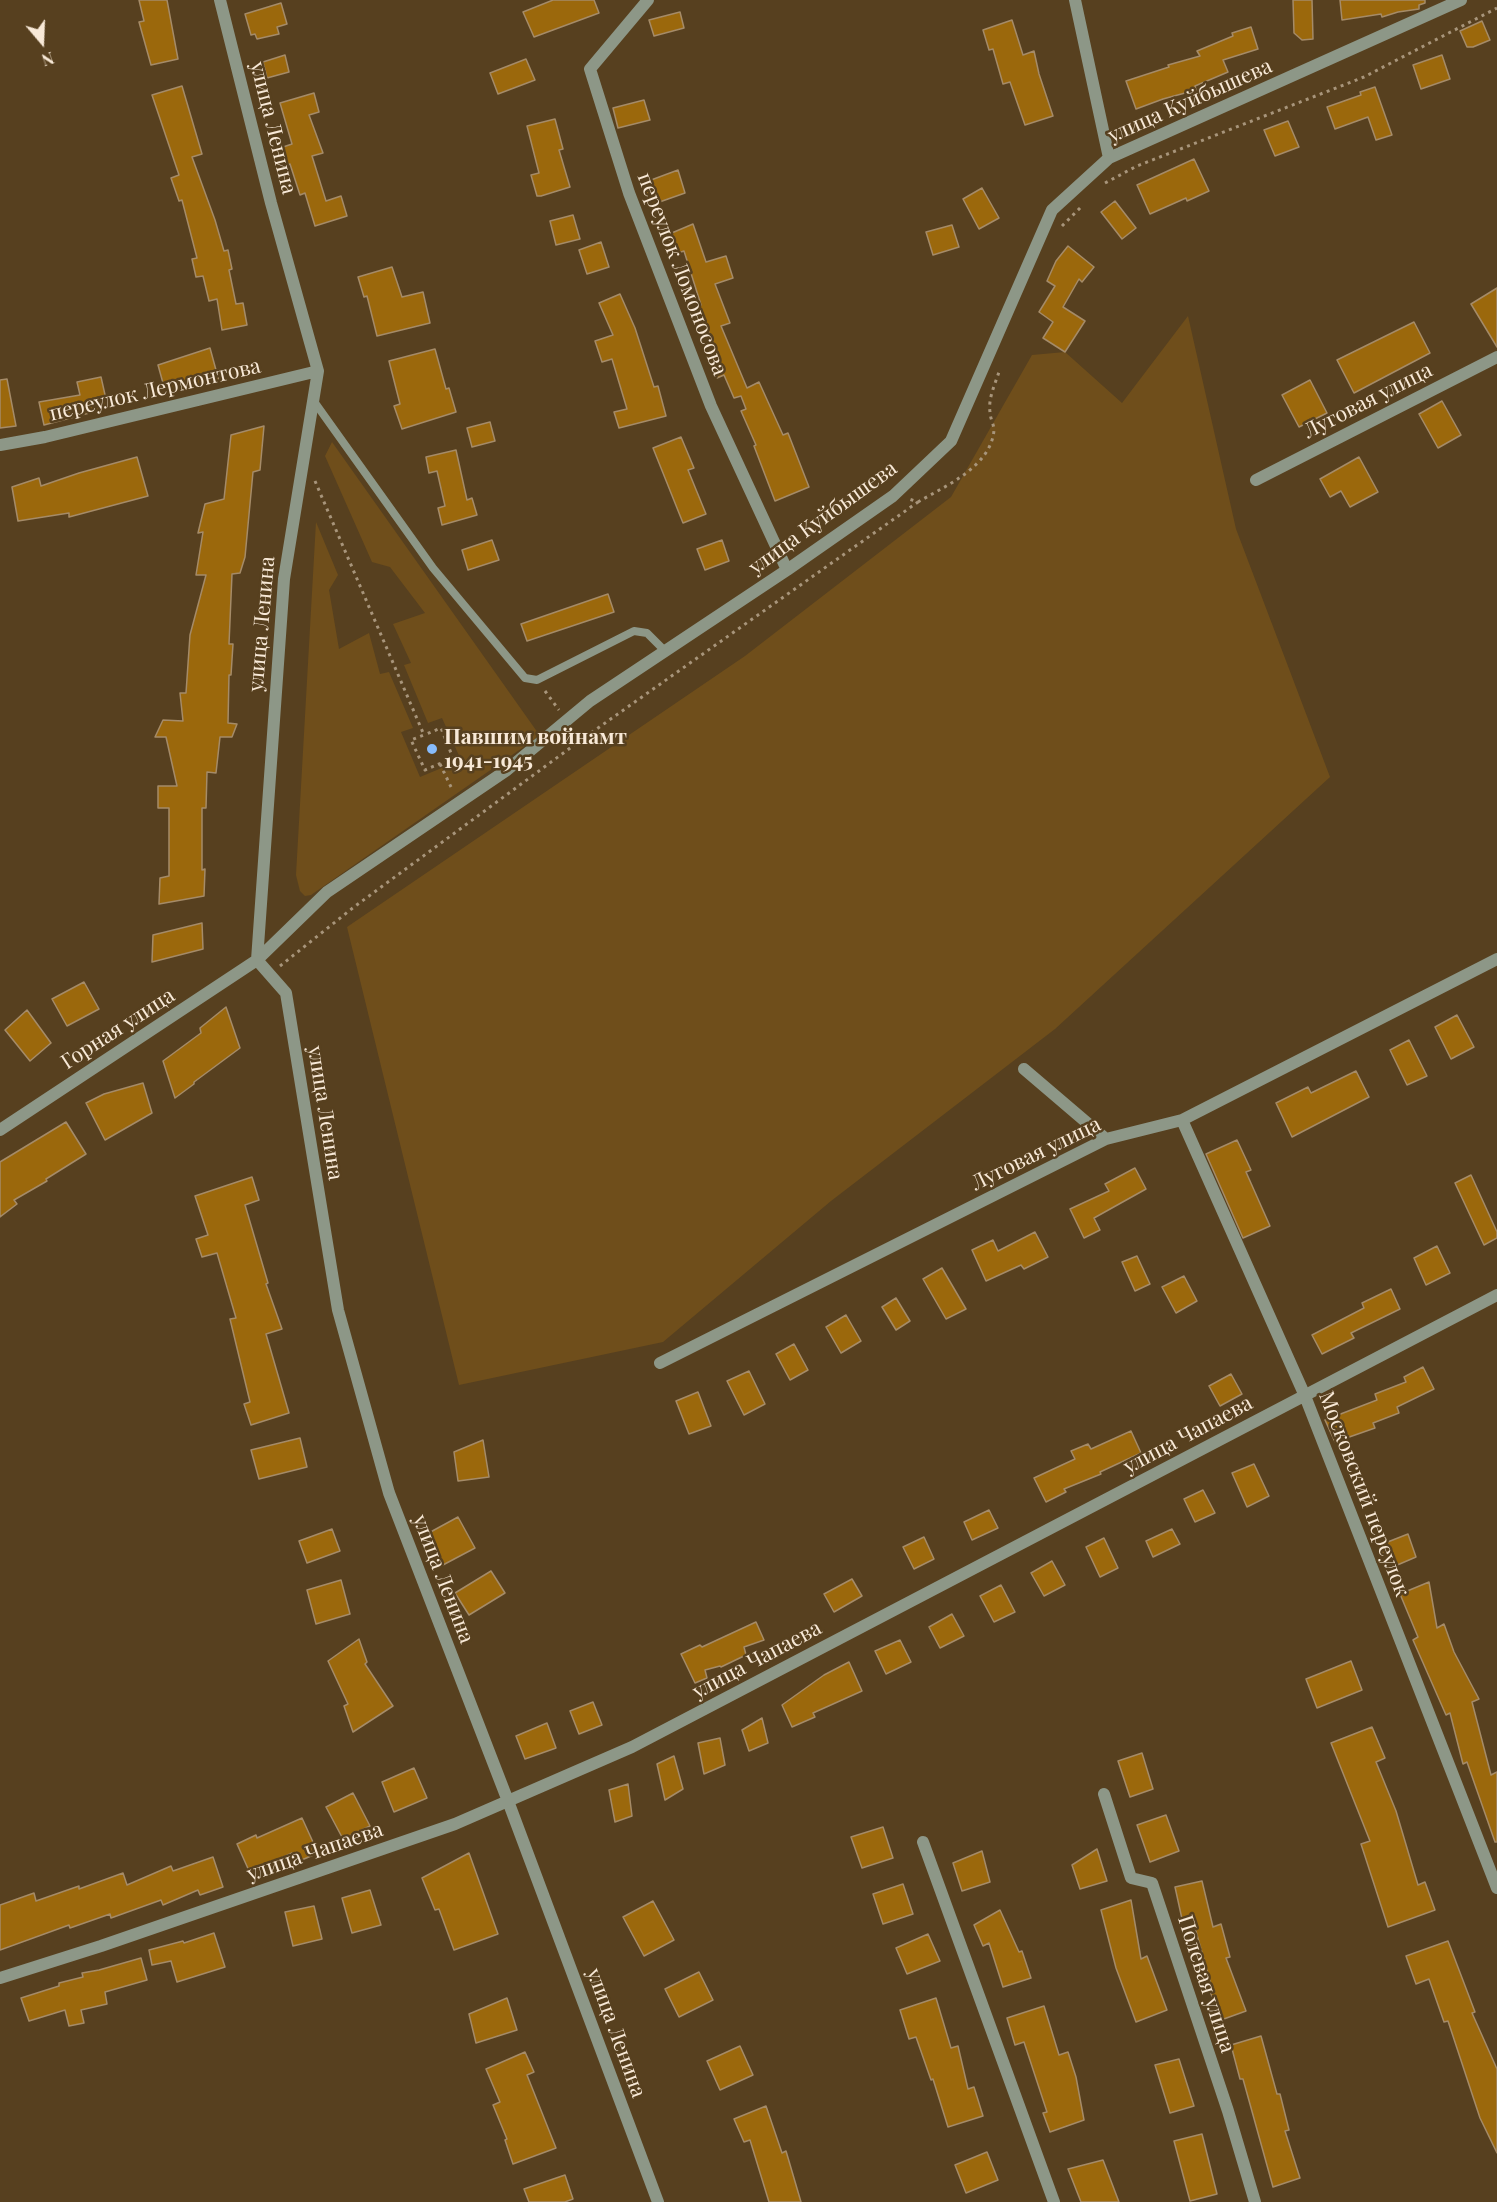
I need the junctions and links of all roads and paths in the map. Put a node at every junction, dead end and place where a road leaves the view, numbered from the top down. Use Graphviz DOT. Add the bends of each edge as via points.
graph roads {
  1 [pos="220,0"];
  2 [pos="648,0"];
  3 [pos="1075,0"];
  4 [pos="1461,0"];
  5 [pos="1497,8"];
  6 [pos="1109,158"];
  7 [pos="1102,185"];
  8 [pos="1086,201"];
  9 [pos="1058,232"];
  10 [pos="1497,357"];
  11 [pos="1000,369"];
  12 [pos="318,371"];
  13 [pos="313,400"];
  14 [pos="0,445"];
  15 [pos="304,455"];
  16 [pos="1256,480"];
  17 [pos="918,501"];
  18 [pos="787,570"];
  19 [pos="665,651"];
  20 [pos="424,735"];
  21 [pos="581,740"];
  22 [pos="440,764"];
  23 [pos="458,803"];
  24 [pos="1497,959"];
  25 [pos="257,960"];
  26 [pos="269,975"];
  27 [pos="1024,1069"];
  28 [pos="1182,1120"];
  29 [pos="0,1130"];
  30 [pos="1106,1139"];
  31 [pos="1497,1295"];
  32 [pos="660,1363"];
  33 [pos="1305,1396"];
  34 [pos="1104,1794"];
  35 [pos="508,1801"];
  36 [pos="923,1842"];
  37 [pos="1497,1888"];
  38 [pos="0,1978"];
  39 [pos="658,2202"];
  40 [pos="1054,2202"];
  41 [pos="1255,2202"];
  1 -- 12 [label="street, улица Ленина"];
  2 -- 18 [label="street, переулок Ломоносова" via="590,69 629,193 703,385"];
  3 -- 6 [label="street"];
  4 -- 6 [label="street, улица Куйбышева"];
  5 -- 7 [label="path" via="1364,77 1137,166"];
  6 -- 18 [label="street, улица Куйбышева" via="1052,210 951,441 893,496"];
  8 -- 9 [label="path"];
  10 -- 16 [label="street, Луговая улица"];
  11 -- 17 [label="path" via="990,400 994,429 988,449 976,464"];
  12 -- 13 [label="street, улица Ленина"];
  12 -- 14 [label="street, переулок Лермонтова"];
  13 -- 15 [label="street, улица Ленина"];
  13 -- 19 [label="lane" via="433,568 525,678 537,680 633,631 647,633"];
  15 -- 20 [label="path"];
  15 -- 25 [label="street, улица Ленина" via="284,579"];
  18 -- 19 [label="street, улица Куйбышева"];
  19 -- 23 [label="street, улица Куйбышева" via="590,701 507,770"];
  20 -- 22 [label="path" via="411,740 425,770"];
  20 -- 22 [label="path" via="441,728 453,758"];
  21 -- 26 [label="path" via="354,907"];
  22 -- 23 [label="path"];
  23 -- 25 [label="street, улица Куйбышева" via="327,892"];
  24 -- 28 [label="street, Луговая улица"];
  25 -- 26 [label="street, улица Ленина"];
  25 -- 29 [label="street, Горная улица"];
  26 -- 35 [label="street, улица Ленина" via="286,993 338,1310 386,1482"];
  27 -- 30 [label="street"];
  28 -- 30 [label="street, Луговая улица"];
  28 -- 33 [label="street, Московский переулок"];
  30 -- 32 [label="street, Луговая улица"];
  31 -- 33 [label="street, улица Чапаева"];
  33 -- 35 [label="street, улица Чапаева" via="632,1748"];
  33 -- 37 [label="street, Московский переулок"];
  34 -- 41 [label="street, Полевая улица" via="1131,1878 1152,1883"];
  35 -- 38 [label="street, улица Чапаева" via="444,1828"];
  35 -- 39 [label="street, улица Ленина"];
  36 -- 40 [label="street"];
}
